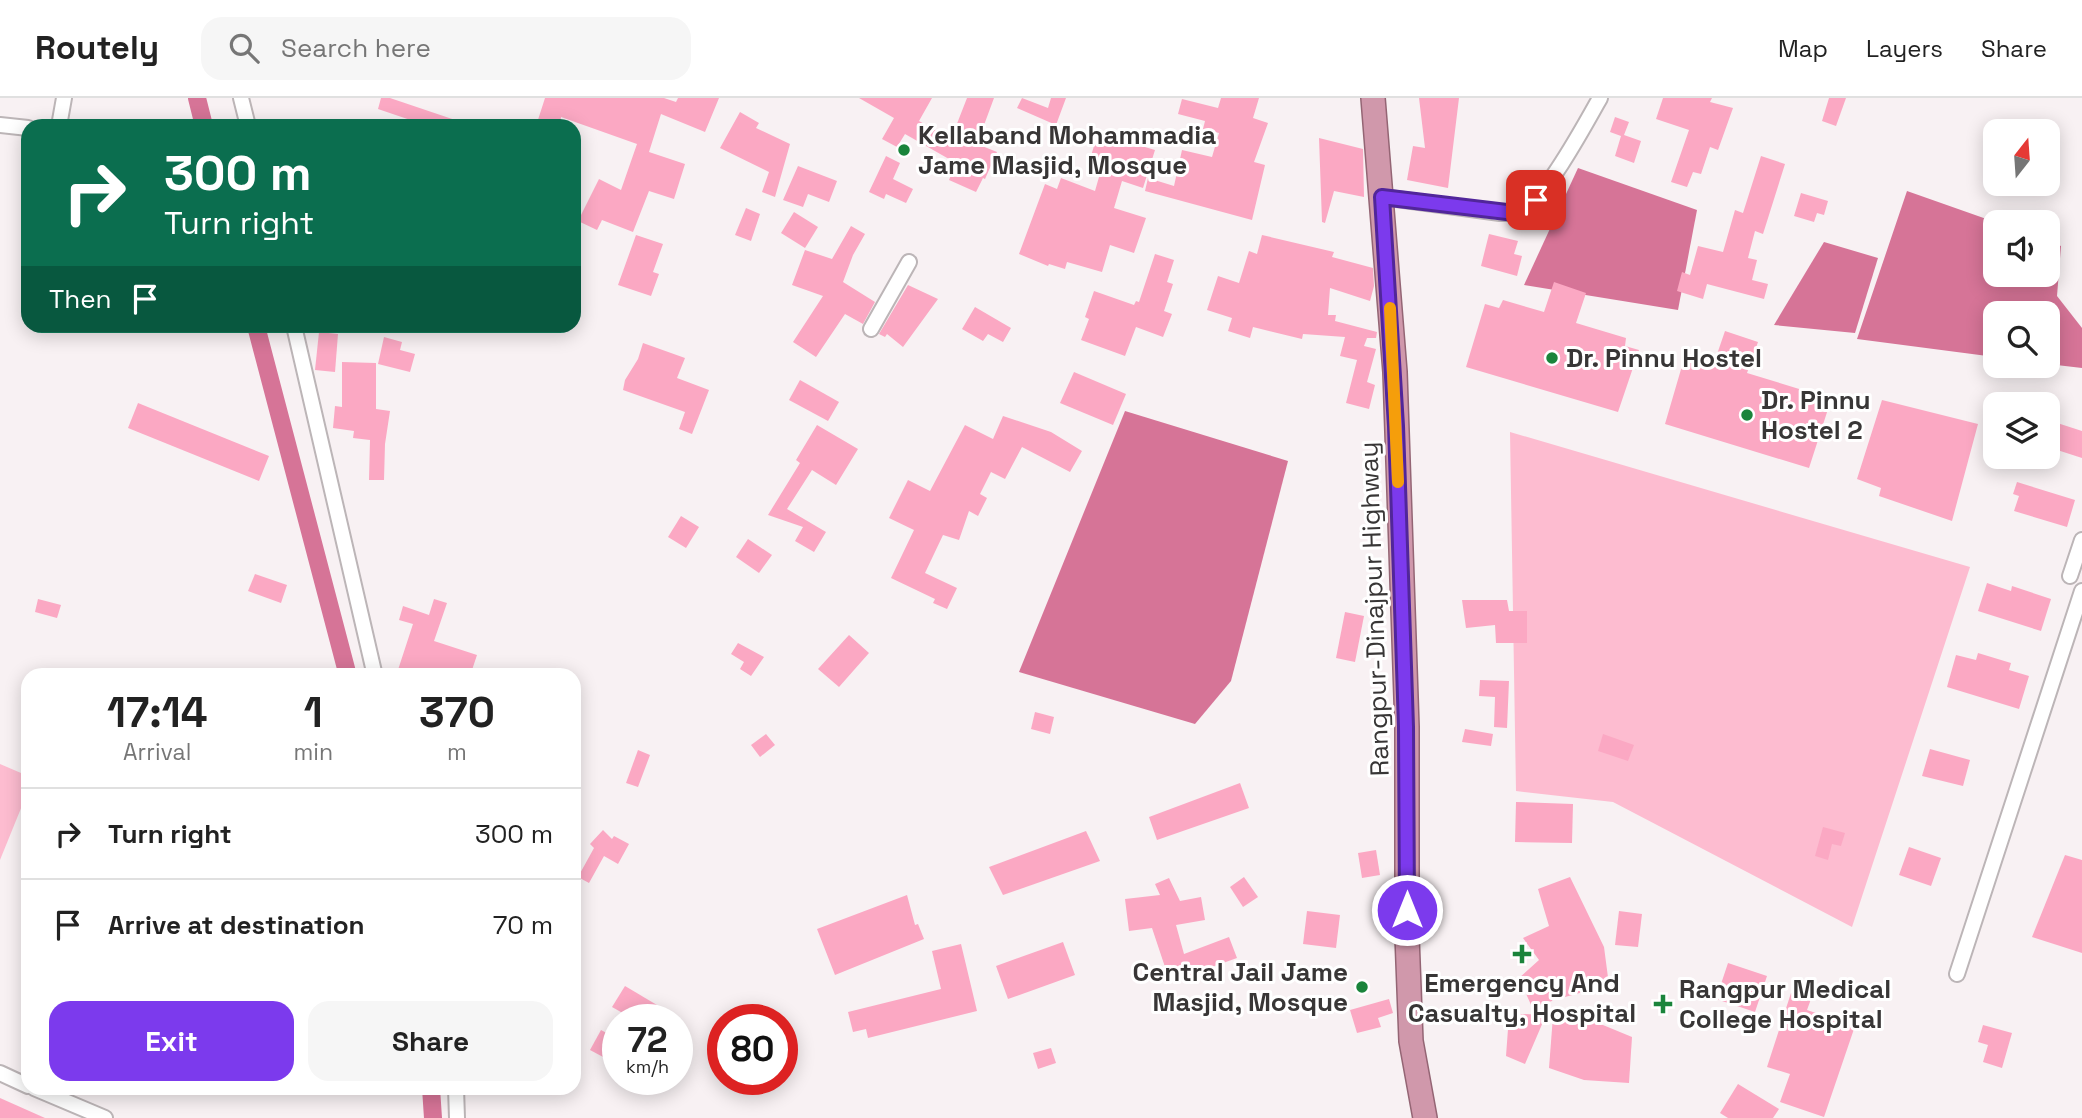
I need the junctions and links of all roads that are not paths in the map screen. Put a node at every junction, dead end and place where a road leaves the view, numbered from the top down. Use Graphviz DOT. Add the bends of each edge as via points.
graph roads {
  1 [pos="64,98"];
  2 [pos="242,98"];
  3 [pos="1373,98"];
  4 [pos="1600,98"];
  5 [pos="60,119"];
  6 [pos="246,119"];
  7 [pos="0,125"];
  8 [pos="21,127"];
  9 [pos="1382,197"];
  10 [pos="909,262"];
  11 [pos="871,329"];
  12 [pos="296,333"];
  13 [pos="2082,540"];
  14 [pos="2070,576"];
  15 [pos="2082,591"];
  16 [pos="372,668"];
  17 [pos="1957,974"];
  18 [pos="0,1073"];
  19 [pos="21,1083"];
  20 [pos="51,1095"];
  21 [pos="456,1095"];
  22 [pos="105,1118"];
  23 [pos="457,1118"];
  24 [pos="1425,1118"];
  1 -- 5 [label="street"];
  2 -- 6 [label="street"];
  3 -- 9 [label="highway, Rangpur-Dinajpur Highway"];
  4 -- 9 [label="street" via="1536,200 1524,209 1500,213"];
  7 -- 8 [label="street"];
  9 -- 24 [label="highway, Rangpur-Dinajpur Highway" via="1395,385 1411,1041"];
  10 -- 11 [label="street"];
  12 -- 16 [label="street"];
  13 -- 14 [label="street"];
  15 -- 17 [label="street"];
  18 -- 19 [label="street"];
  20 -- 22 [label="street"];
  21 -- 23 [label="street"];
}
